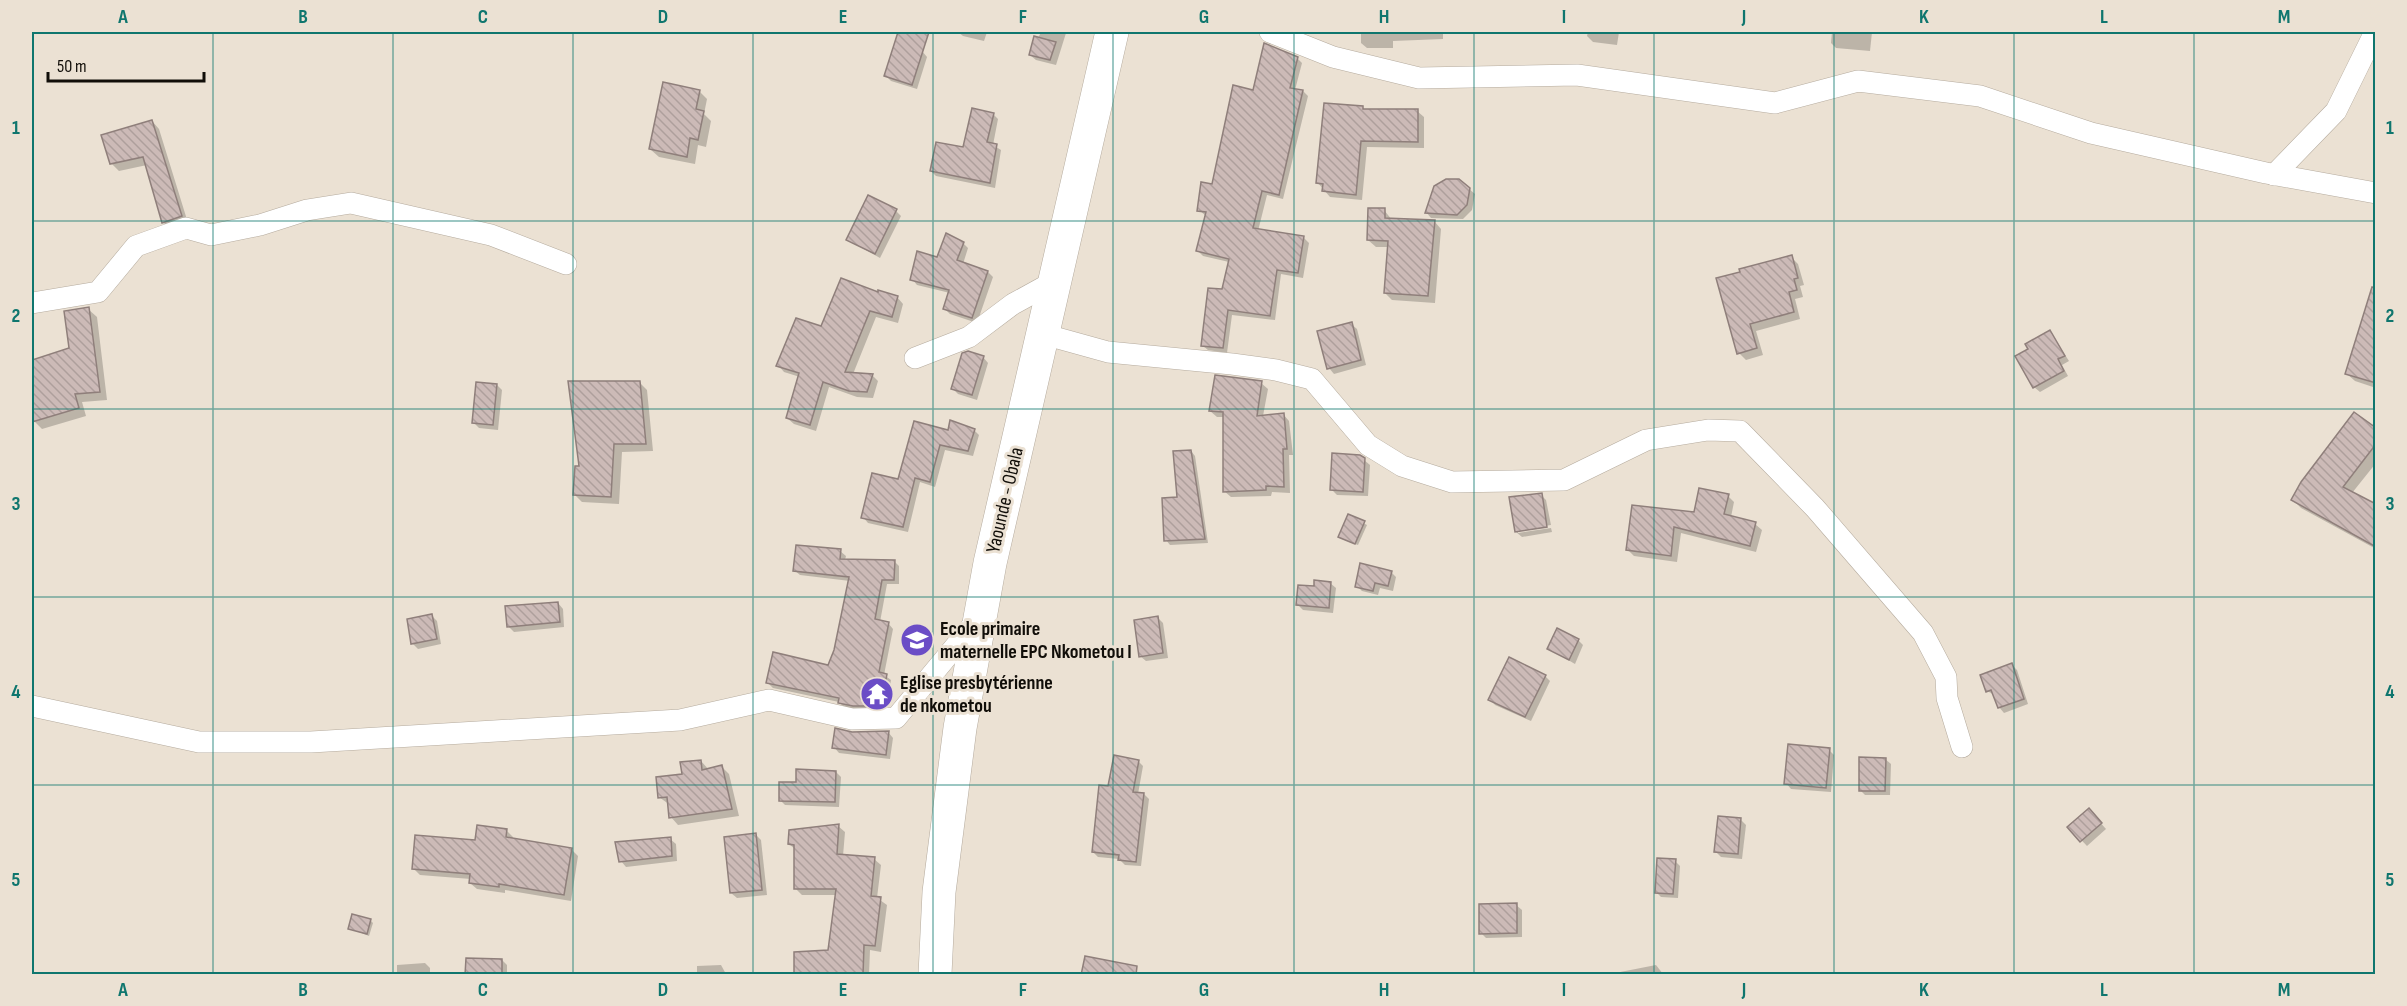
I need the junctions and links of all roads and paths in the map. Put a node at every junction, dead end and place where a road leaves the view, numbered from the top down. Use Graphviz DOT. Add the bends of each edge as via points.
graph roads {
  1 [pos="1112,32"];
  2 [pos="1270,32"];
  3 [pos="2375,32"];
  4 [pos="2274,175"];
  5 [pos="2376,194"];
  6 [pos="566,264"];
  7 [pos="1055,281"];
  8 [pos="32,303"];
  9 [pos="1043,334"];
  10 [pos="915,358"];
  11 [pos="980,616"];
  12 [pos="32,706"];
  13 [pos="1962,747"];
  14 [pos="935,975"];
  1 -- 7 [label="highway, Yaounde - Obala"];
  2 -- 4 [label="street" via="1334,57 1419,78 1577,75 1775,103 1858,81 1980,96 2091,133"];
  3 -- 4 [label="street" via="2336,111"];
  4 -- 5 [label="street"];
  6 -- 8 [label="street" via="491,235 351,202 211,235 186,228 136,246 98,292"];
  7 -- 9 [label="highway, Yaounde - Obala"];
  7 -- 10 [label="street" via="1013,304 969,337"];
  9 -- 11 [label="highway, Yaounde - Obala"];
  9 -- 13 [label="street" via="1108,352 1233,364 1312,379 1368,445 1402,466 1452,482 1564,480 1646,440 1708,430 1740,432 1815,508 1923,633 1946,677 1947,698"];
  11 -- 12 [label="street" via="896,718 852,719 769,700 680,720 311,742 199,742"];
  11 -- 14 [label="highway, Yaounde - Obala" via="960,728 939,892"];
}
